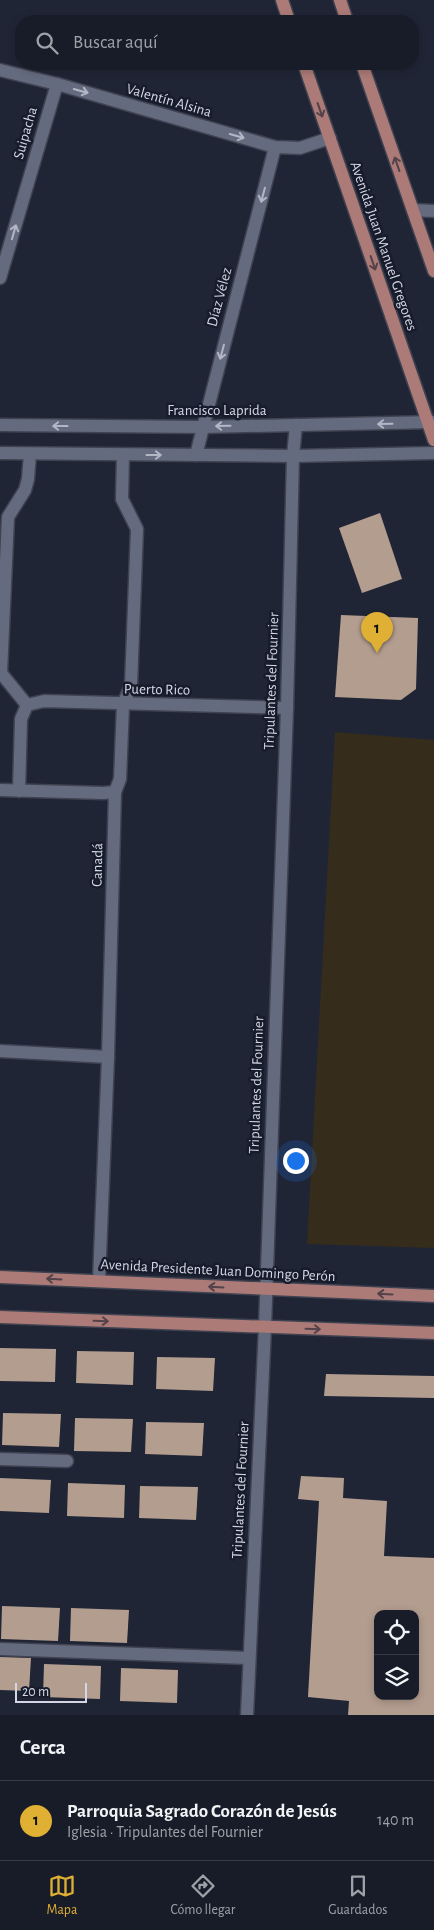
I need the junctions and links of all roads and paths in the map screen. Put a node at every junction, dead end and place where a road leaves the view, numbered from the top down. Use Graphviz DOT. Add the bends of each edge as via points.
graph roads {
  1 [pos="282,0"];
  2 [pos="340,0"];
  3 [pos="287,15"];
  4 [pos="345,15"];
  5 [pos="0,70"];
  6 [pos="306,70"];
  7 [pos="364,70"];
  8 [pos="57,84"];
  9 [pos="330,138"];
  10 [pos="275,147"];
  11 [pos="413,210"];
  12 [pos="434,211"];
  13 [pos="434,271"];
  14 [pos="0,278"];
  15 [pos="431,423"];
  16 [pos="0,425"];
  17 [pos="296,425"];
  18 [pos="203,426"];
  19 [pos="434,440"];
  20 [pos="0,453"];
  21 [pos="434,453"];
  22 [pos="30,454"];
  23 [pos="123,455"];
  24 [pos="196,455"];
  25 [pos="292,456"];
  26 [pos="27,705"];
  27 [pos="123,705"];
  28 [pos="286,708"];
  29 [pos="0,790"];
  30 [pos="19,792"];
  31 [pos="115,792"];
  32 [pos="0,1051"];
  33 [pos="108,1057"];
  34 [pos="0,1277"];
  35 [pos="99,1281"];
  36 [pos="265,1289"];
  37 [pos="434,1296"];
  38 [pos="0,1316"];
  39 [pos="265,1327"];
  40 [pos="434,1333"];
  41 [pos="0,1460"];
  42 [pos="67,1462"];
  43 [pos="0,1650"];
  44 [pos="248,1658"];
  45 [pos="247,1715"];
  1 -- 3 [label="main road"];
  2 -- 4 [label="main road"];
  5 -- 8 [label="street, Valentín Alsina"];
  6 -- 9 [label="main road, Avenida Juan Manuel Gregores, one-way"];
  11 -- 7 [label="main road, one-way"];
  8 -- 10 [label="street, Valentín Alsina, one-way"];
  14 -- 8 [label="street, Suipacha, one-way"];
  9 -- 10 [label="street, Valentín Alsina" via="300,148"];
  9 -- 15 [label="main road, Avenida Juan Manuel Gregores, one-way"];
  10 -- 18 [label="street, Díaz Vélez, one-way"];
  11 -- 12 [label="street"];
  11 -- 13 [label="main road"];
  15 -- 17 [label="street, Francisco Laprida, one-way"];
  15 -- 19 [label="main road, Avenida Juan Manuel Gregores"];
  18 -- 16 [label="street, Francisco Laprida, one-way"];
  17 -- 18 [label="street, Francisco Laprida, one-way"];
  17 -- 25 [label="street, Tripulantes del Fournier"];
  18 -- 24 [label="street, Díaz Vélez"];
  20 -- 22 [label="street"];
  21 -- 25 [label="street"];
  22 -- 23 [label="street"];
  22 -- 26 [label="street" via="25,490 8,517 1,673"];
  23 -- 24 [label="street, one-way"];
  23 -- 27 [label="street, Canadá" via="122,499 137,528 131,685"];
  24 -- 25 [label="street"];
  25 -- 28 [label="street, Tripulantes del Fournier"];
  26 -- 27 [label="street, Puerto Rico" via="44,701"];
  26 -- 30 [label="street" via="21,719"];
  27 -- 28 [label="street, Puerto Rico"];
  27 -- 31 [label="street, Canadá" via="120,779"];
  28 -- 36 [label="street, Tripulantes del Fournier"];
  29 -- 30 [label="street"];
  30 -- 31 [label="street"];
  31 -- 33 [label="street, Canadá"];
  32 -- 33 [label="street"];
  33 -- 35 [label="street, Canadá"];
  35 -- 34 [label="main road, Avenida Presidente Juan Domingo Perón, one-way"];
  36 -- 35 [label="main road, Avenida Presidente Juan Domingo Perón, one-way"];
  37 -- 36 [label="main road, Avenida Presidente Juan Domingo Perón, one-way"];
  36 -- 39 [label="street, Tripulantes del Fournier"];
  38 -- 39 [label="main road, one-way"];
  39 -- 40 [label="main road, one-way"];
  39 -- 44 [label="street, Tripulantes del Fournier"];
  41 -- 42 [label="street"];
  43 -- 44 [label="street"];
  44 -- 45 [label="street, Tripulantes del Fournier"];
}
